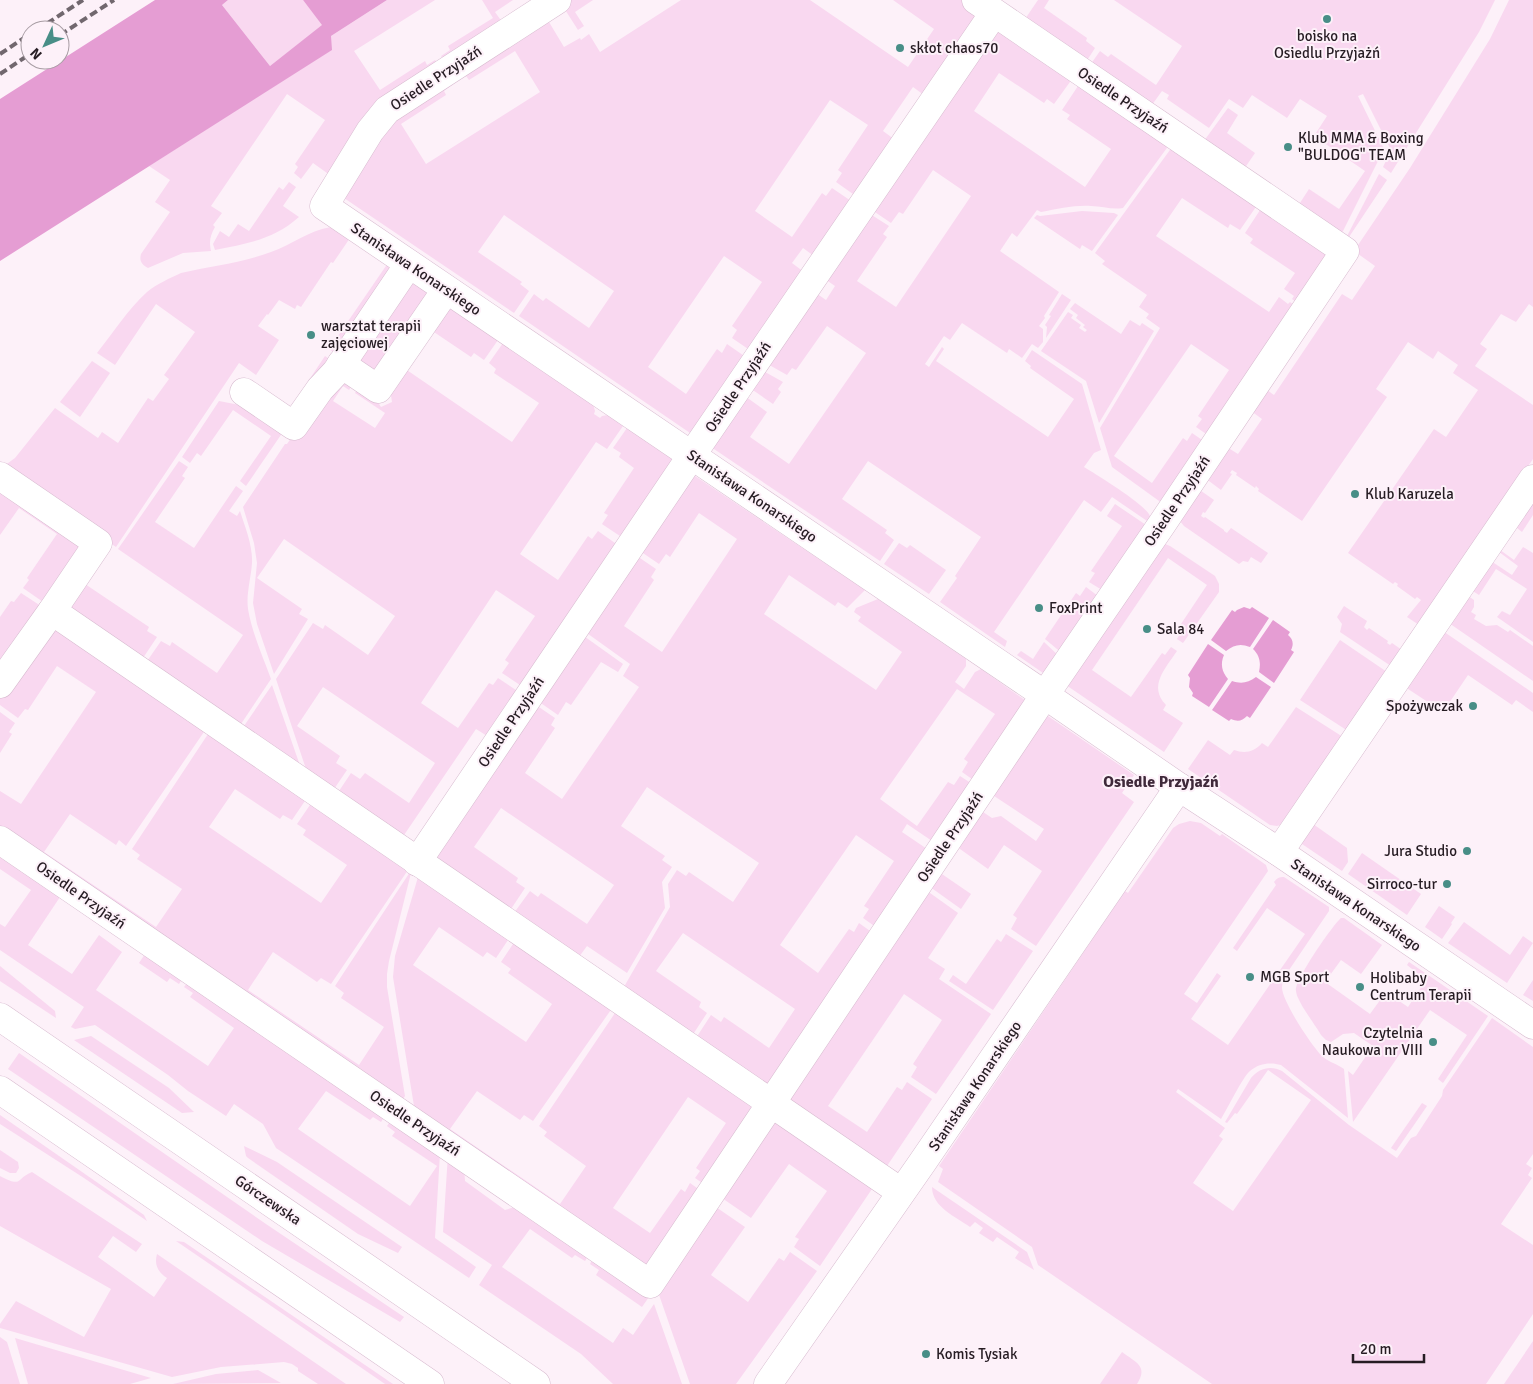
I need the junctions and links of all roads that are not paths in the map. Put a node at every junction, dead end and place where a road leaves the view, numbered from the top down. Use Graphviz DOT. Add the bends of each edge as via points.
graph roads {
  1 [pos="557,0"];
  2 [pos="985,6"];
  3 [pos="324,206"];
  4 [pos="409,264"];
  5 [pos="446,290"];
  6 [pos="341,364"];
  7 [pos="244,392"];
  8 [pos="692,456"];
  9 [pos="0,476"];
  10 [pos="1533,479"];
  11 [pos="52,611"];
  12 [pos="0,684"];
  13 [pos="1045,695"];
  14 [pos="1179,787"];
  15 [pos="0,840"];
  16 [pos="1279,852"];
  17 [pos="417,862"];
  18 [pos="0,1017"];
  19 [pos="1533,1025"];
  20 [pos="0,1090"];
  21 [pos="772,1104"];
  22 [pos="901,1192"];
  23 [pos="430,1384"];
  24 [pos="536,1384"];
  25 [pos="768,1384"];
  1 -- 3 [label="street, Osiedle Przyjaźń" via="387,110 370,131"];
  2 -- 8 [label="street, Osiedle Przyjaźń"];
  2 -- 13 [label="street, Osiedle Przyjaźń" via="1345,251"];
  3 -- 4 [label="street, Stanisława Konarskiego"];
  4 -- 5 [label="street, Stanisława Konarskiego"];
  4 -- 6 [label="street"];
  5 -- 6 [label="street" via="378,389"];
  5 -- 8 [label="street, Stanisława Konarskiego"];
  6 -- 7 [label="street" via="294,426"];
  8 -- 13 [label="street, Stanisława Konarskiego"];
  8 -- 17 [label="street, Osiedle Przyjaźń"];
  9 -- 11 [label="street" via="98,543"];
  10 -- 16 [label="street"];
  11 -- 12 [label="street"];
  11 -- 17 [label="street"];
  13 -- 14 [label="street, Stanisława Konarskiego"];
  13 -- 21 [label="street, Osiedle Przyjaźń"];
  14 -- 16 [label="street, Stanisława Konarskiego"];
  14 -- 22 [label="street, Stanisława Konarskiego"];
  15 -- 21 [label="street, Osiedle Przyjaźń" via="650,1284"];
  16 -- 19 [label="street, Stanisława Konarskiego"];
  17 -- 21 [label="street"];
  18 -- 24 [label="street, Górczewska"];
  20 -- 23 [label="street"];
  21 -- 22 [label="street"];
  22 -- 25 [label="street, Stanisława Konarskiego"];
}
